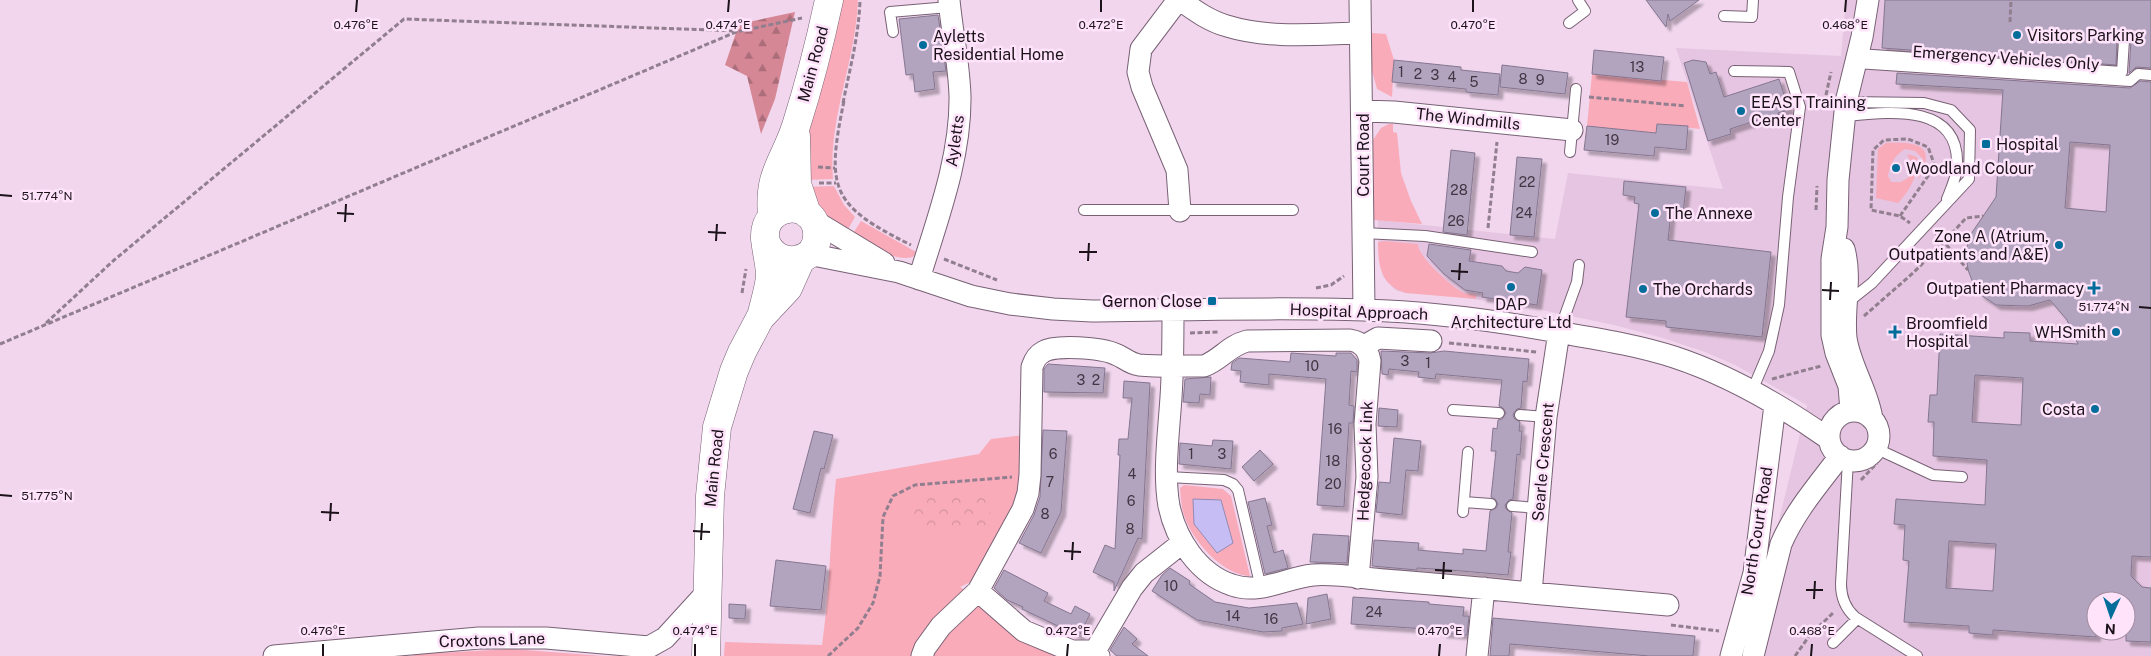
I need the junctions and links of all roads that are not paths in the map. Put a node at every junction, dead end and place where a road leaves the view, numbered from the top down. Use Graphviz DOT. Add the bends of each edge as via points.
graph roads {
  1 [pos="1179,0"];
  2 [pos="1360,0"];
  3 [pos="1578,0"];
  4 [pos="1752,0"];
  5 [pos="1868,0"];
  6 [pos="949,3"];
  7 [pos="827,6"];
  8 [pos="1724,16"];
  9 [pos="1569,23"];
  10 [pos="892,32"];
  11 [pos="1360,34"];
  12 [pos="2124,40"];
  13 [pos="1857,59"];
  14 [pos="1734,71"];
  15 [pos="2151,75"];
  16 [pos="1576,93"];
  17 [pos="1845,109"];
  18 [pos="1362,111"];
  19 [pos="796,127"];
  20 [pos="1572,130"];
  21 [pos="1570,152"];
  22 [pos="1946,202"];
  23 [pos="1084,210"];
  24 [pos="1293,210"];
  25 [pos="1180,211"];
  26 [pos="810,217"];
  27 [pos="1837,227"];
  28 [pos="769,228"];
  29 [pos="1363,233"];
  30 [pos="1532,252"];
  31 [pos="805,256"];
  32 [pos="1579,265"];
  33 [pos="909,275"];
  34 [pos="1173,310"];
  35 [pos="1364,310"];
  36 [pos="1847,310"];
  37 [pos="760,318"];
  38 [pos="1559,332"];
  39 [pos="1431,341"];
  40 [pos="1364,346"];
  41 [pos="1173,366"];
  42 [pos="1760,386"];
  43 [pos="1775,405"];
  44 [pos="1453,410"];
  45 [pos="1498,413"];
  46 [pos="1844,414"];
  47 [pos="1520,415"];
  48 [pos="1546,417"];
  49 [pos="1872,419"];
  50 [pos="1804,421"];
  51 [pos="1880,450"];
  52 [pos="1468,452"];
  53 [pos="1839,452"];
  54 [pos="1168,477"];
  55 [pos="1962,477"];
  56 [pos="1491,504"];
  57 [pos="1512,506"];
  58 [pos="1538,508"];
  59 [pos="1182,543"];
  60 [pos="1358,578"];
  61 [pos="1261,588"];
  62 [pos="1484,588"];
  63 [pos="978,591"];
  64 [pos="707,592"];
  65 [pos="1531,593"];
  66 [pos="1668,605"];
  67 [pos="1857,619"];
  68 [pos="1833,643"];
  69 [pos="654,652"];
  70 [pos="1097,654"];
  71 [pos="274,656"];
  72 [pos="706,656"];
  73 [pos="922,656"];
  74 [pos="1477,656"];
  75 [pos="1731,656"];
  76 [pos="1753,656"];
  77 [pos="1917,656"];
  1 -- 11 [label="street" via="1225,26 1248,31"];
  1 -- 25 [label="street" via="1141,49 1138,72 1177,170"];
  2 -- 11 [label="street, Court Road"];
  3 -- 9 [label="lane" via="1585,11"];
  4 -- 8 [label="lane" via="1752,17"];
  5 -- 13 [label="street"];
  6 -- 10 [label="lane" via="890,12"];
  6 -- 33 [label="street, Ayletts" via="959,75 958,128 947,186 927,251"];
  7 -- 19 [label="main road, Main Road"];
  11 -- 18 [label="street, Court Road"];
  12 -- 13 [label="lane" via="2122,72"];
  13 -- 15 [label="lane, Emergency Vehicles Only" via="2130,81 2138,74"];
  13 -- 17 [label="street"];
  14 -- 42 [label="lane" via="1789,72 1800,107 1779,305"];
  16 -- 20 [label="lane"];
  17 -- 22 [label="lane" via="1925,116 1945,126 1956,145 1957,168"];
  17 -- 22 [label="lane" via="1924,103 1951,110 1970,130 1969,179"];
  17 -- 27 [label="street"];
  18 -- 20 [label="street, The Windmills"];
  18 -- 29 [label="street, Court Road"];
  19 -- 26 [label="main road, Main Road" via="797,184"];
  19 -- 28 [label="main road, Main Road" via="773,182"];
  20 -- 21 [label="lane"];
  22 -- 36 [label="lane" via="1929,229"];
  23 -- 25 [label="lane"];
  24 -- 25 [label="lane"];
  26 -- 28 [label="main road" via="794,208 788,209"];
  26 -- 31 [label="main road, Main Road" via="817,238"];
  26 -- 33 [label="street, Hospital Approach"];
  27 -- 36 [label="street" via="1846,258"];
  27 -- 46 [label="street" via="1832,258 1831,317 1836,353 1850,386"];
  28 -- 31 [label="main road" via="770,251 781,259 795,261"];
  28 -- 37 [label="main road, Main Road" via="770,276"];
  29 -- 30 [label="lane" via="1425,236"];
  29 -- 35 [label="street, Court Road"];
  31 -- 33 [label="street, Hospital Approach"];
  31 -- 37 [label="main road, Main Road" via="788,288"];
  32 -- 38 [label="lane" via="1577,282"];
  33 -- 34 [label="street, Hospital Approach" via="971,296 1036,307 1092,311"];
  34 -- 35 [label="street, Hospital Approach"];
  34 -- 41 [label="street"];
  35 -- 38 [label="street, Hospital Approach" via="1461,317"];
  36 -- 49 [label="street" via="1847,344 1870,404"];
  37 -- 64 [label="main road, Main Road" via="734,371 717,427 710,496"];
  38 -- 42 [label="street, Hospital Approach" via="1638,347"];
  38 -- 48 [label="street, Searle Crescent"];
  39 -- 40 [label="street" via="1378,338"];
  40 -- 41 [label="street" via="1350,340 1247,341 1235,344 1204,366"];
  40 -- 60 [label="street, Hedgecock Link" via="1370,361 1367,477"];
  41 -- 54 [label="street"];
  41 -- 63 [label="street" via="1128,363 1117,354 1106,351 1055,348 1043,351 1036,358 1032,367 1030,475 1023,509"];
  42 -- 43 [label="street, Hospital Approach"];
  43 -- 50 [label="street, Hospital Approach"];
  43 -- 75 [label="street, North Court Road" via="1754,573"];
  44 -- 45 [label="lane"];
  46 -- 49 [label="street" via="1866,414"];
  46 -- 50 [label="street"];
  46 -- 53 [label="street" via="1829,431"];
  47 -- 48 [label="lane"];
  48 -- 58 [label="street, Searle Crescent"];
  49 -- 51 [label="street" via="1879,433"];
  50 -- 53 [label="street, Hospital Approach"];
  51 -- 53 [label="street" via="1865,458"];
  51 -- 55 [label="lane" via="1933,475"];
  52 -- 56 [label="lane" via="1463,507"];
  53 -- 67 [label="lane" via="1846,490 1841,584 1843,601"];
  53 -- 76 [label="street" via="1802,506 1781,544"];
  54 -- 59 [label="street" via="1169,505"];
  54 -- 61 [label="lane" via="1224,480 1233,484 1238,490"];
  57 -- 58 [label="lane"];
  58 -- 65 [label="street, Searle Crescent"];
  59 -- 61 [label="street" via="1219,580 1234,586"];
  59 -- 70 [label="street" via="1144,573 1132,588"];
  60 -- 61 [label="street" via="1313,575"];
  60 -- 62 [label="street"];
  62 -- 65 [label="street"];
  62 -- 74 [label="street"];
  63 -- 70 [label="street" via="1024,631 1072,651"];
  63 -- 73 [label="street" via="941,626"];
  64 -- 69 [label="street, Croxtons Lane"];
  64 -- 72 [label="main road, Main Road"];
  65 -- 66 [label="street"];
  67 -- 68 [label="lane"];
  67 -- 77 [label="lane"];
  69 -- 71 [label="street, Croxtons Lane" via="546,638 479,638"];
}
